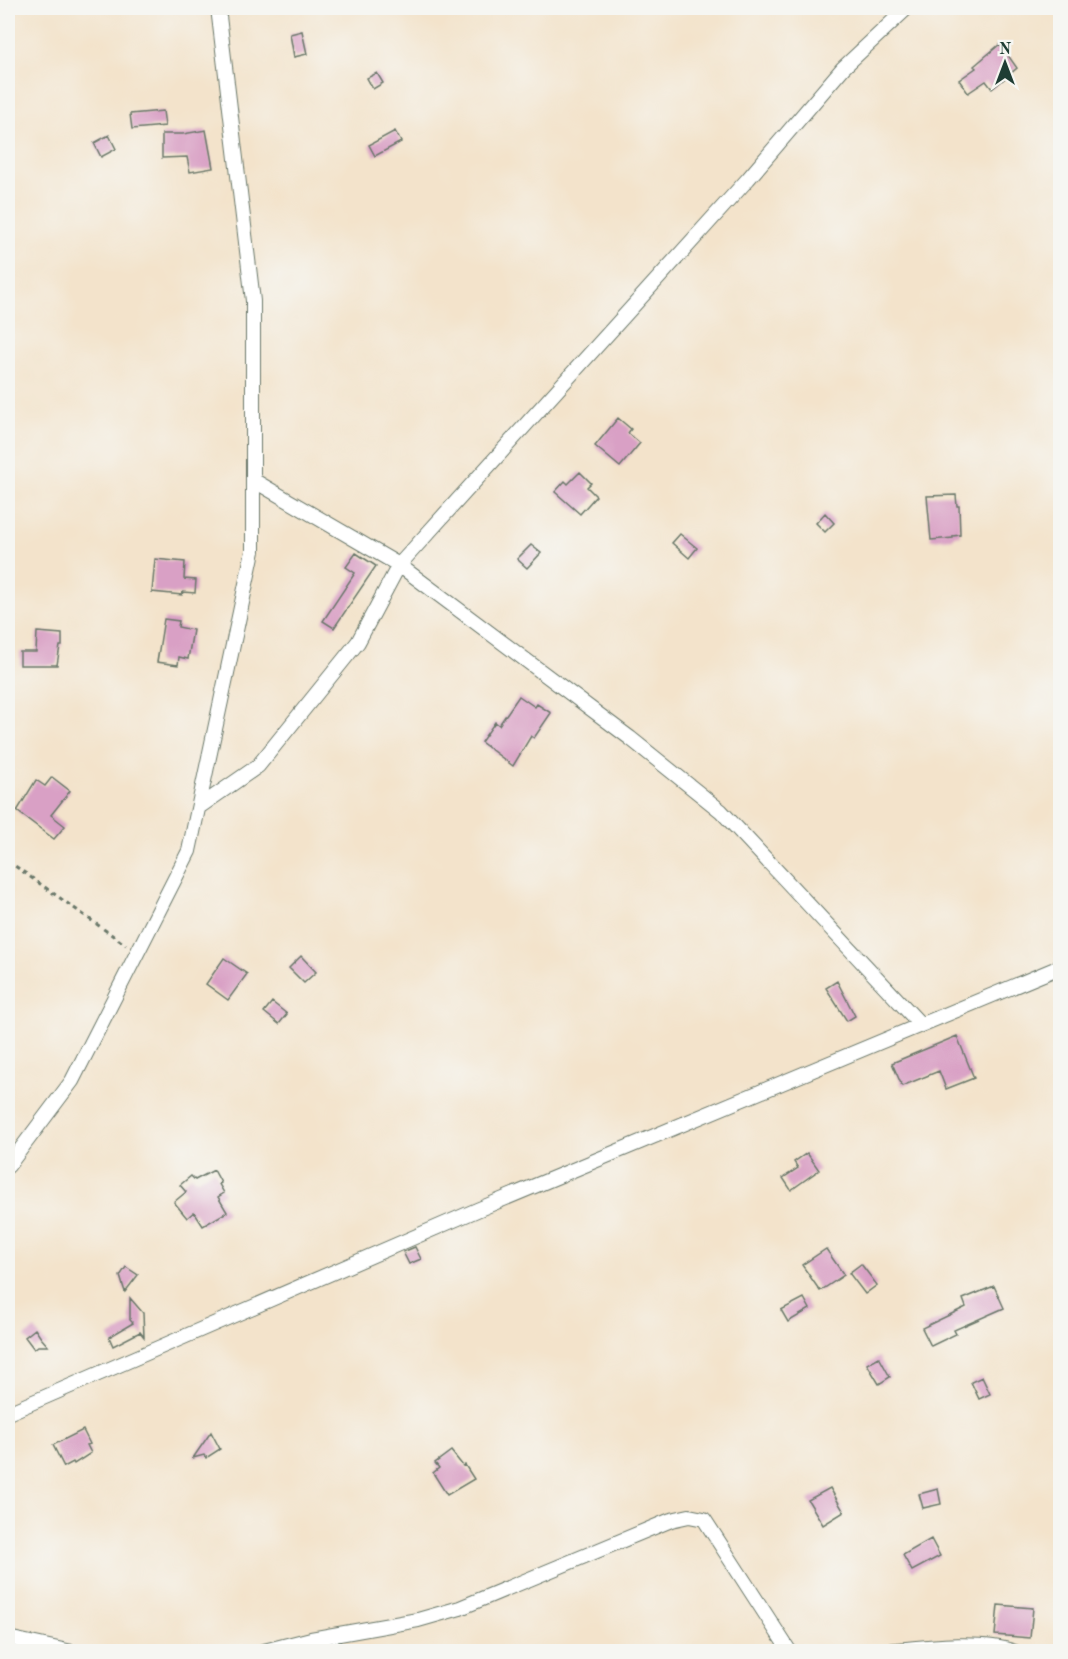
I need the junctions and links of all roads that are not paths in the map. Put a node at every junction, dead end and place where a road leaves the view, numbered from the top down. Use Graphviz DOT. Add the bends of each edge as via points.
graph roads {
  1 [pos="218,8"];
  2 [pos="907,8"];
  3 [pos="253,480"];
  4 [pos="399,565"];
  5 [pos="199,807"];
  6 [pos="1060,967"];
  7 [pos="921,1025"];
  8 [pos="8,1166"];
  9 [pos="8,1413"];
  10 [pos="8,1638"];
  11 [pos="72,1652"];
  12 [pos="260,1652"];
  13 [pos="790,1652"];
  14 [pos="878,1652"];
  15 [pos="1015,1652"];
  1 -- 3 [label="street" via="253,301"];
  2 -- 4 [label="street" via="843,68 748,179"];
  3 -- 4 [label="street"];
  3 -- 5 [label="street" via="253,551"];
  4 -- 5 [label="street" via="358,642 258,766"];
  4 -- 7 [label="street" via="721,811"];
  5 -- 8 [label="street" via="189,851 72,1081"];
  6 -- 7 [label="street"];
  7 -- 9 [label="street" via="477,1210"];
  10 -- 11 [label="street"];
  12 -- 13 [label="street" via="460,1608 670,1520 689,1516 704,1519"];
  14 -- 15 [label="street" via="980,1645"];
}
